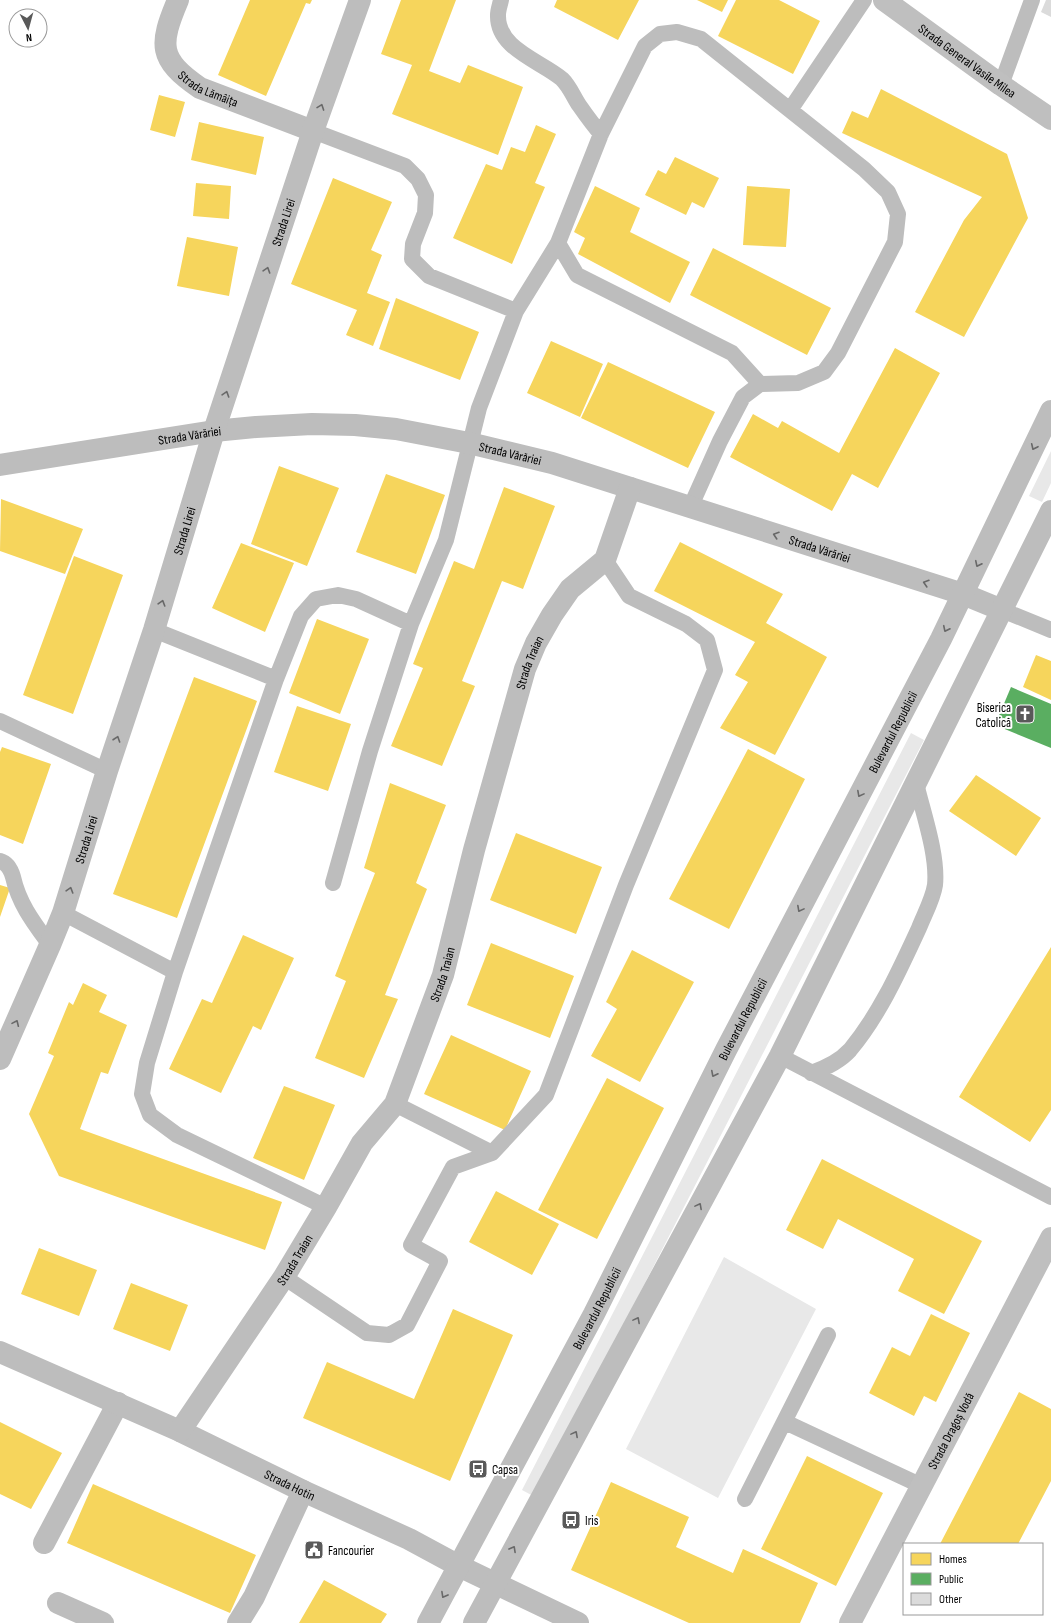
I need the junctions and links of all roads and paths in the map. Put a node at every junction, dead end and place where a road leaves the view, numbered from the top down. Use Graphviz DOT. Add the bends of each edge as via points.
graph roads {
  1 [pos="178,0"];
  2 [pos="360,0"];
  3 [pos="501,0"];
  4 [pos="864,0"];
  5 [pos="884,0"];
  6 [pos="1032,0"];
  7 [pos="1001,85"];
  8 [pos="790,110"];
  9 [pos="1051,119"];
  10 [pos="313,131"];
  11 [pos="601,134"];
  12 [pos="558,243"];
  13 [pos="516,311"];
  14 [pos="760,384"];
  15 [pos="1051,411"];
  16 [pos="214,431"];
  17 [pos="469,442"];
  18 [pos="0,466"];
  19 [pos="630,488"];
  20 [pos="690,508"];
  21 [pos="1051,511"];
  22 [pos="605,560"];
  23 [pos="964,594"];
  24 [pos="1002,610"];
  25 [pos="411,624"];
  26 [pos="154,630"];
  27 [pos="1051,630"];
  28 [pos="276,679"];
  29 [pos="0,721"];
  30 [pos="107,771"];
  31 [pos="916,783"];
  32 [pos="0,861"];
  33 [pos="333,883"];
  34 [pos="63,913"];
  35 [pos="50,945"];
  36 [pos="175,972"];
  37 [pos="780,1056"];
  38 [pos="0,1059"];
  39 [pos="811,1073"];
  40 [pos="395,1104"];
  41 [pos="492,1153"];
  42 [pos="1051,1197"];
  43 [pos="326,1207"];
  44 [pos="1051,1238"];
  45 [pos="284,1277"];
  46 [pos="828,1335"];
  47 [pos="0,1352"];
  48 [pos="118,1403"];
  49 [pos="785,1422"];
  50 [pos="180,1431"];
  51 [pos="922,1486"];
  52 [pos="303,1491"];
  53 [pos="745,1499"];
  54 [pos="44,1543"];
  55 [pos="460,1566"];
  56 [pos="495,1583"];
  57 [pos="58,1602"];
  58 [pos="103,1623"];
  59 [pos="238,1623"];
  60 [pos="428,1623"];
  61 [pos="474,1623"];
  62 [pos="578,1623"];
  63 [pos="850,1623"];
  1 -- 10 [label="street, Strada Lămâița" via="164,43 170,62 184,77 200,88"];
  10 -- 2 [label="street, Strada Lirei, one-way"];
  3 -- 11 [label="lane" via="497,13 499,26 508,41 562,79 589,121"];
  4 -- 8 [label="lane"];
  5 -- 7 [label="main road, Strada General Vasile Milea"];
  6 -- 7 [label="lane"];
  7 -- 9 [label="main road, Strada General Vasile Milea"];
  8 -- 11 [label="lane" via="701,39 677,32 660,34 645,46"];
  8 -- 14 [label="lane" via="864,169 888,192 898,214 895,242 838,354 824,372 798,384"];
  10 -- 13 [label="lane" via="404,166 414,174 426,195 424,213 413,244 412,259 429,276"];
  16 -- 10 [label="street, Strada Lirei, one-way"];
  11 -- 12 [label="lane"];
  12 -- 13 [label="lane"];
  12 -- 14 [label="lane" via="576,275 732,353"];
  13 -- 17 [label="lane" via="479,408"];
  14 -- 20 [label="lane" via="743,397"];
  15 -- 23 [label="street, Bulevardul Republicii, one-way"];
  16 -- 17 [label="street, Strada Vărăriei" via="312,424 355,425 396,429"];
  16 -- 18 [label="street, Strada Vărăriei"];
  26 -- 16 [label="street, Strada Lirei, one-way"];
  17 -- 19 [label="street, Strada Vărăriei" via="552,463"];
  17 -- 25 [label="lane" via="446,540"];
  19 -- 20 [label="street, Strada Vărăriei"];
  19 -- 22 [label="street"];
  23 -- 20 [label="street, Strada Vărăriei, one-way"];
  21 -- 24 [label="street"];
  22 -- 40 [label="street, Strada Traian" via="570,589 536,643 525,669 474,850 443,975"];
  22 -- 41 [label="lane" via="629,596 686,624 707,640 715,670 624,893 546,1095"];
  23 -- 24 [label="street, Strada Vărăriei"];
  23 -- 55 [label="street, Bulevardul Republicii, one-way" via="726,1050 594,1314"];
  24 -- 27 [label="lane"];
  24 -- 31 [label="street"];
  25 -- 28 [label="lane" via="356,599 338,595 316,599 301,616"];
  25 -- 33 [label="lane" via="370,751"];
  26 -- 28 [label="lane"];
  30 -- 26 [label="street, Strada Lirei, one-way"];
  28 -- 36 [label="lane"];
  29 -- 30 [label="lane"];
  34 -- 30 [label="street, Strada Lirei, one-way"];
  31 -- 37 [label="street"];
  31 -- 39 [label="lane" via="934,863 935,886 905,959 870,1022 849,1050 830,1066"];
  32 -- 35 [label="lane" via="11,870 26,912"];
  34 -- 35 [label="street, Strada Lirei"];
  34 -- 36 [label="lane"];
  38 -- 35 [label="street, Strada Lirei, one-way"];
  36 -- 43 [label="lane" via="147,1063 142,1094 150,1115 176,1135"];
  37 -- 39 [label="lane"];
  56 -- 37 [label="street, one-way"];
  39 -- 42 [label="lane"];
  40 -- 41 [label="lane"];
  40 -- 43 [label="street, Strada Traian" via="362,1143"];
  41 -- 45 [label="lane" via="453,1167 411,1245 440,1261 407,1326 389,1335 367,1333"];
  43 -- 45 [label="street, Strada Traian"];
  44 -- 51 [label="main road, Strada Dragoș Vodă"];
  45 -- 50 [label="street, Strada Traian"];
  46 -- 49 [label="lane"];
  47 -- 48 [label="street, Strada Hotin"];
  48 -- 50 [label="street, Strada Hotin"];
  48 -- 54 [label="street"];
  49 -- 51 [label="lane"];
  49 -- 53 [label="lane"];
  50 -- 52 [label="street, Strada Hotin"];
  51 -- 63 [label="main road, Strada Dragoș Vodă"];
  52 -- 55 [label="street, Strada Hotin" via="409,1539"];
  52 -- 59 [label="street" via="254,1597"];
  55 -- 56 [label="street, Strada Hotin"];
  55 -- 60 [label="street, Bulevardul Republicii, one-way"];
  56 -- 61 [label="street"];
  56 -- 62 [label="street, Strada Hotin"];
  57 -- 58 [label="street"];
}
